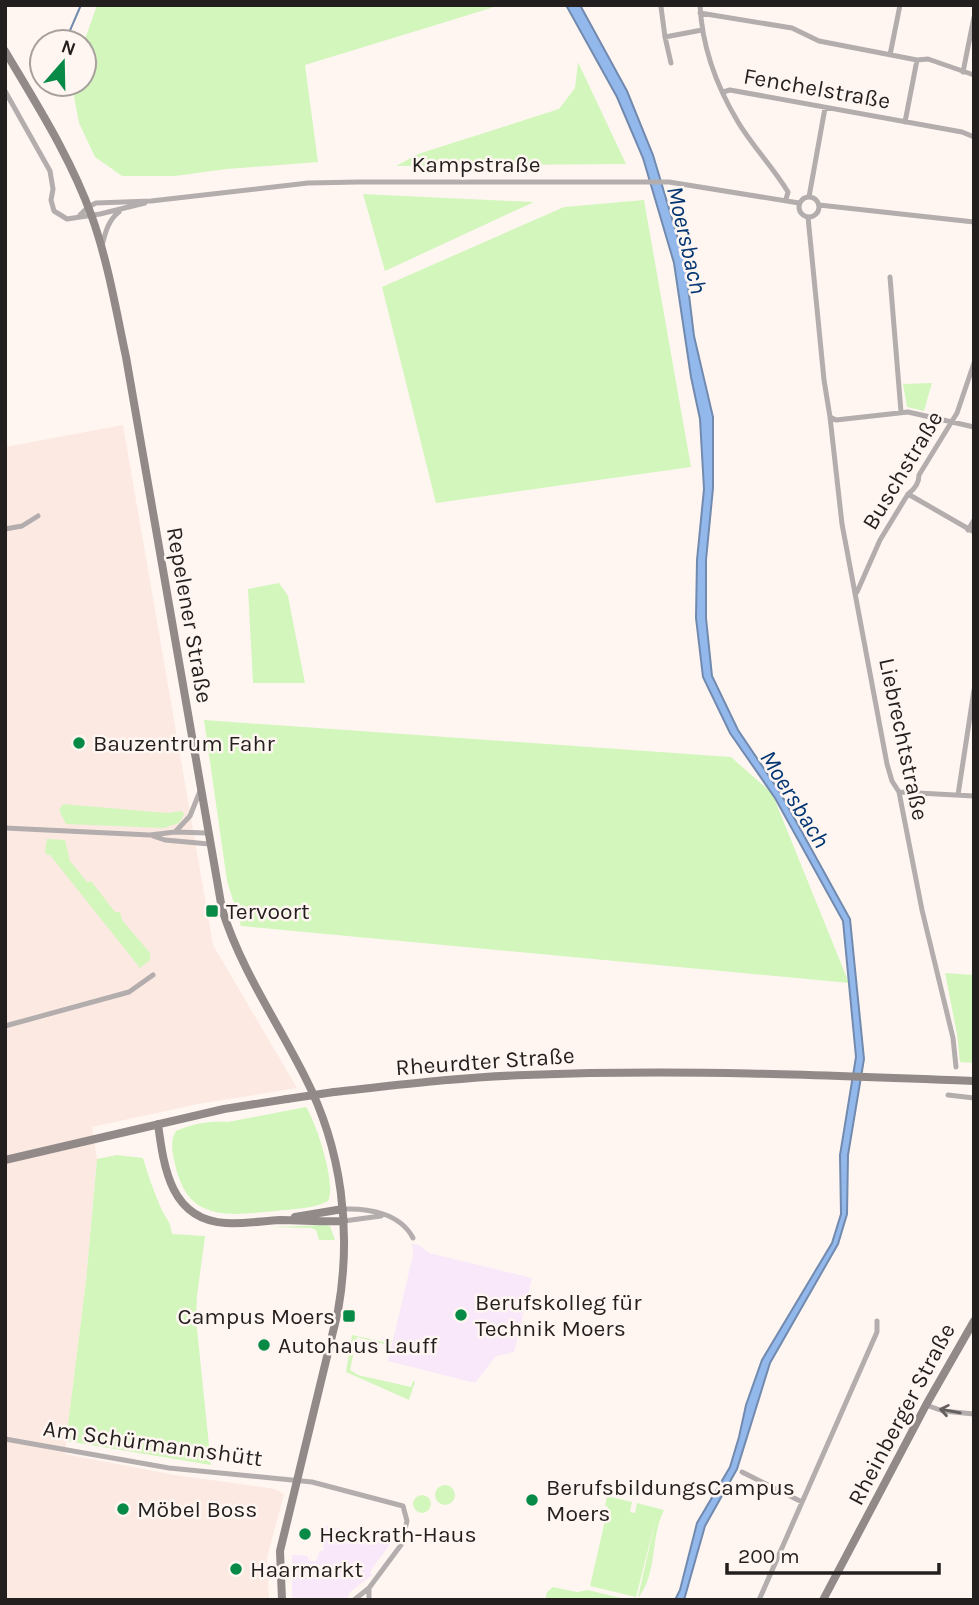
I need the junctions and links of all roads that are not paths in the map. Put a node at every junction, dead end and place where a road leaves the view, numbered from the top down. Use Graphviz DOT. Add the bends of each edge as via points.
graph roads {
  1 [pos="700,5"];
  2 [pos="900,5"];
  3 [pos="661,7"];
  4 [pos="700,13"];
  5 [pos="974,17"];
  6 [pos="702,30"];
  7 [pos="665,37"];
  8 [pos="5,51"];
  9 [pos="890,55"];
  10 [pos="918,60"];
  11 [pos="671,63"];
  12 [pos="963,72"];
  13 [pos="974,75"];
  14 [pos="5,91"];
  15 [pos="723,92"];
  16 [pos="825,108"];
  17 [pos="905,122"];
  18 [pos="974,138"];
  19 [pos="809,197"];
  20 [pos="786,199"];
  21 [pos="151,201"];
  22 [pos="799,203"];
  23 [pos="819,205"];
  24 [pos="132,207"];
  25 [pos="89,211"];
  26 [pos="808,217"];
  27 [pos="974,222"];
  28 [pos="102,249"];
  29 [pos="890,277"];
  30 [pos="974,363"];
  31 [pos="901,412"];
  32 [pos="831,418"];
  33 [pos="952,420"];
  34 [pos="974,427"];
  35 [pos="908,494"];
  36 [pos="38,516"];
  37 [pos="974,520"];
  38 [pos="5,529"];
  39 [pos="971,531"];
  40 [pos="856,593"];
  41 [pos="974,690"];
  42 [pos="973,699"];
  43 [pos="971,733"];
  44 [pos="200,791"];
  45 [pos="899,792"];
  46 [pos="958,794"];
  47 [pos="974,796"];
  48 [pos="5,828"];
  49 [pos="175,832"];
  50 [pos="207,833"];
  51 [pos="150,835"];
  52 [pos="209,844"];
  53 [pos="153,975"];
  54 [pos="5,1026"];
  55 [pos="956,1067"];
  56 [pos="974,1080"];
  57 [pos="948,1096"];
  58 [pos="974,1098"];
  59 [pos="158,1124"];
  60 [pos="5,1160"];
  61 [pos="343,1209"];
  62 [pos="384,1215"];
  63 [pos="281,1220"];
  64 [pos="344,1221"];
  65 [pos="413,1238"];
  66 [pos="877,1321"];
  67 [pos="974,1321"];
  68 [pos="926,1405"];
  69 [pos="974,1414"];
  70 [pos="5,1439"];
  71 [pos="742,1472"];
  72 [pos="296,1482"];
  73 [pos="802,1502"];
  74 [pos="369,1588"];
  75 [pos="282,1600"];
  76 [pos="354,1600"];
  77 [pos="369,1600"];
  78 [pos="760,1600"];
  79 [pos="823,1600"];
  1 -- 4 [label="street"];
  2 -- 9 [label="street"];
  3 -- 7 [label="street"];
  4 -- 6 [label="street"];
  4 -- 9 [label="street" via="792,28 819,41"];
  5 -- 12 [label="street"];
  6 -- 7 [label="street"];
  6 -- 15 [label="street"];
  7 -- 11 [label="street"];
  8 -- 25 [label="main road, Repelener Straße" via="52,130"];
  9 -- 10 [label="street"];
  10 -- 12 [label="street" via="928,59"];
  10 -- 17 [label="street, Fenchelstraße"];
  12 -- 13 [label="street"];
  14 -- 25 [label="street" via="50,171 54,211 66,219"];
  15 -- 16 [label="street, Fenchelstraße"];
  15 -- 20 [label="street" via="737,121 788,192"];
  16 -- 17 [label="street, Fenchelstraße"];
  16 -- 19 [label="street"];
  17 -- 18 [label="street, Fenchelstraße"];
  19 -- 22 [label="street"];
  19 -- 23 [label="street"];
  20 -- 21 [label="street, Kampstraße" via="669,182 308,183"];
  20 -- 22 [label="street, Kampstraße"];
  21 -- 24 [label="street, Kampstraße"];
  21 -- 25 [label="street, Kampstraße" via="96,203"];
  22 -- 26 [label="street"];
  23 -- 26 [label="street"];
  23 -- 27 [label="street"];
  24 -- 25 [label="street, Kampstraße"];
  24 -- 28 [label="street, Kampstraße" via="113,218"];
  25 -- 28 [label="main road, Repelener Straße"];
  26 -- 32 [label="street, Liebrechtstraße"];
  28 -- 44 [label="main road, Repelener Straße" via="126,357"];
  29 -- 31 [label="street"];
  30 -- 33 [label="street, Buschstraße"];
  31 -- 32 [label="street"];
  31 -- 33 [label="street"];
  32 -- 40 [label="street, Liebrechtstraße" via="842,524"];
  33 -- 34 [label="street"];
  33 -- 35 [label="street, Buschstraße"];
  35 -- 39 [label="street"];
  35 -- 40 [label="street, Buschstraße"];
  36 -- 38 [label="street"];
  37 -- 39 [label="street"];
  40 -- 45 [label="street, Liebrechtstraße" via="887,764"];
  41 -- 42 [label="street"];
  42 -- 43 [label="street"];
  43 -- 46 [label="street"];
  44 -- 49 [label="street" via="190,816"];
  44 -- 50 [label="main road, Repelener Straße"];
  45 -- 46 [label="street"];
  45 -- 55 [label="street, Liebrechtstraße"];
  46 -- 47 [label="street"];
  48 -- 51 [label="street"];
  49 -- 50 [label="street"];
  49 -- 51 [label="street"];
  50 -- 52 [label="main road, Repelener Straße"];
  51 -- 52 [label="street"];
  52 -- 61 [label="main road, Repelener Straße" via="233,942 323,1114"];
  53 -- 54 [label="street" via="130,992"];
  56 -- 59 [label="main road, Rheurdter Straße, bridge" via="713,1073 524,1075 334,1092"];
  57 -- 58 [label="street"];
  59 -- 60 [label="main road, Rheurdter Straße"];
  59 -- 63 [label="main road" via="163,1163 188,1209 217,1223"];
  61 -- 62 [label="street"];
  61 -- 63 [label="main road"];
  61 -- 64 [label="main road, Repelener Straße"];
  62 -- 64 [label="street"];
  62 -- 65 [label="street" via="405,1226"];
  63 -- 64 [label="main road"];
  64 -- 72 [label="main road, Repelener Straße" via="344,1275 338,1311"];
  66 -- 73 [label="street" via="877,1332"];
  67 -- 68 [label="main road, Rheinberger Straße"];
  69 -- 68 [label="street, one-way"];
  68 -- 79 [label="main road, Rheinberger Straße"];
  70 -- 72 [label="street, Am Schürmannshütt" via="169,1468"];
  71 -- 73 [label="street"];
  72 -- 74 [label="street" via="312,1482 403,1506 407,1521 401,1545"];
  72 -- 75 [label="main road, Repelener Straße" via="280,1551"];
  73 -- 78 [label="street"];
  74 -- 76 [label="street"];
  74 -- 77 [label="street"];
}
